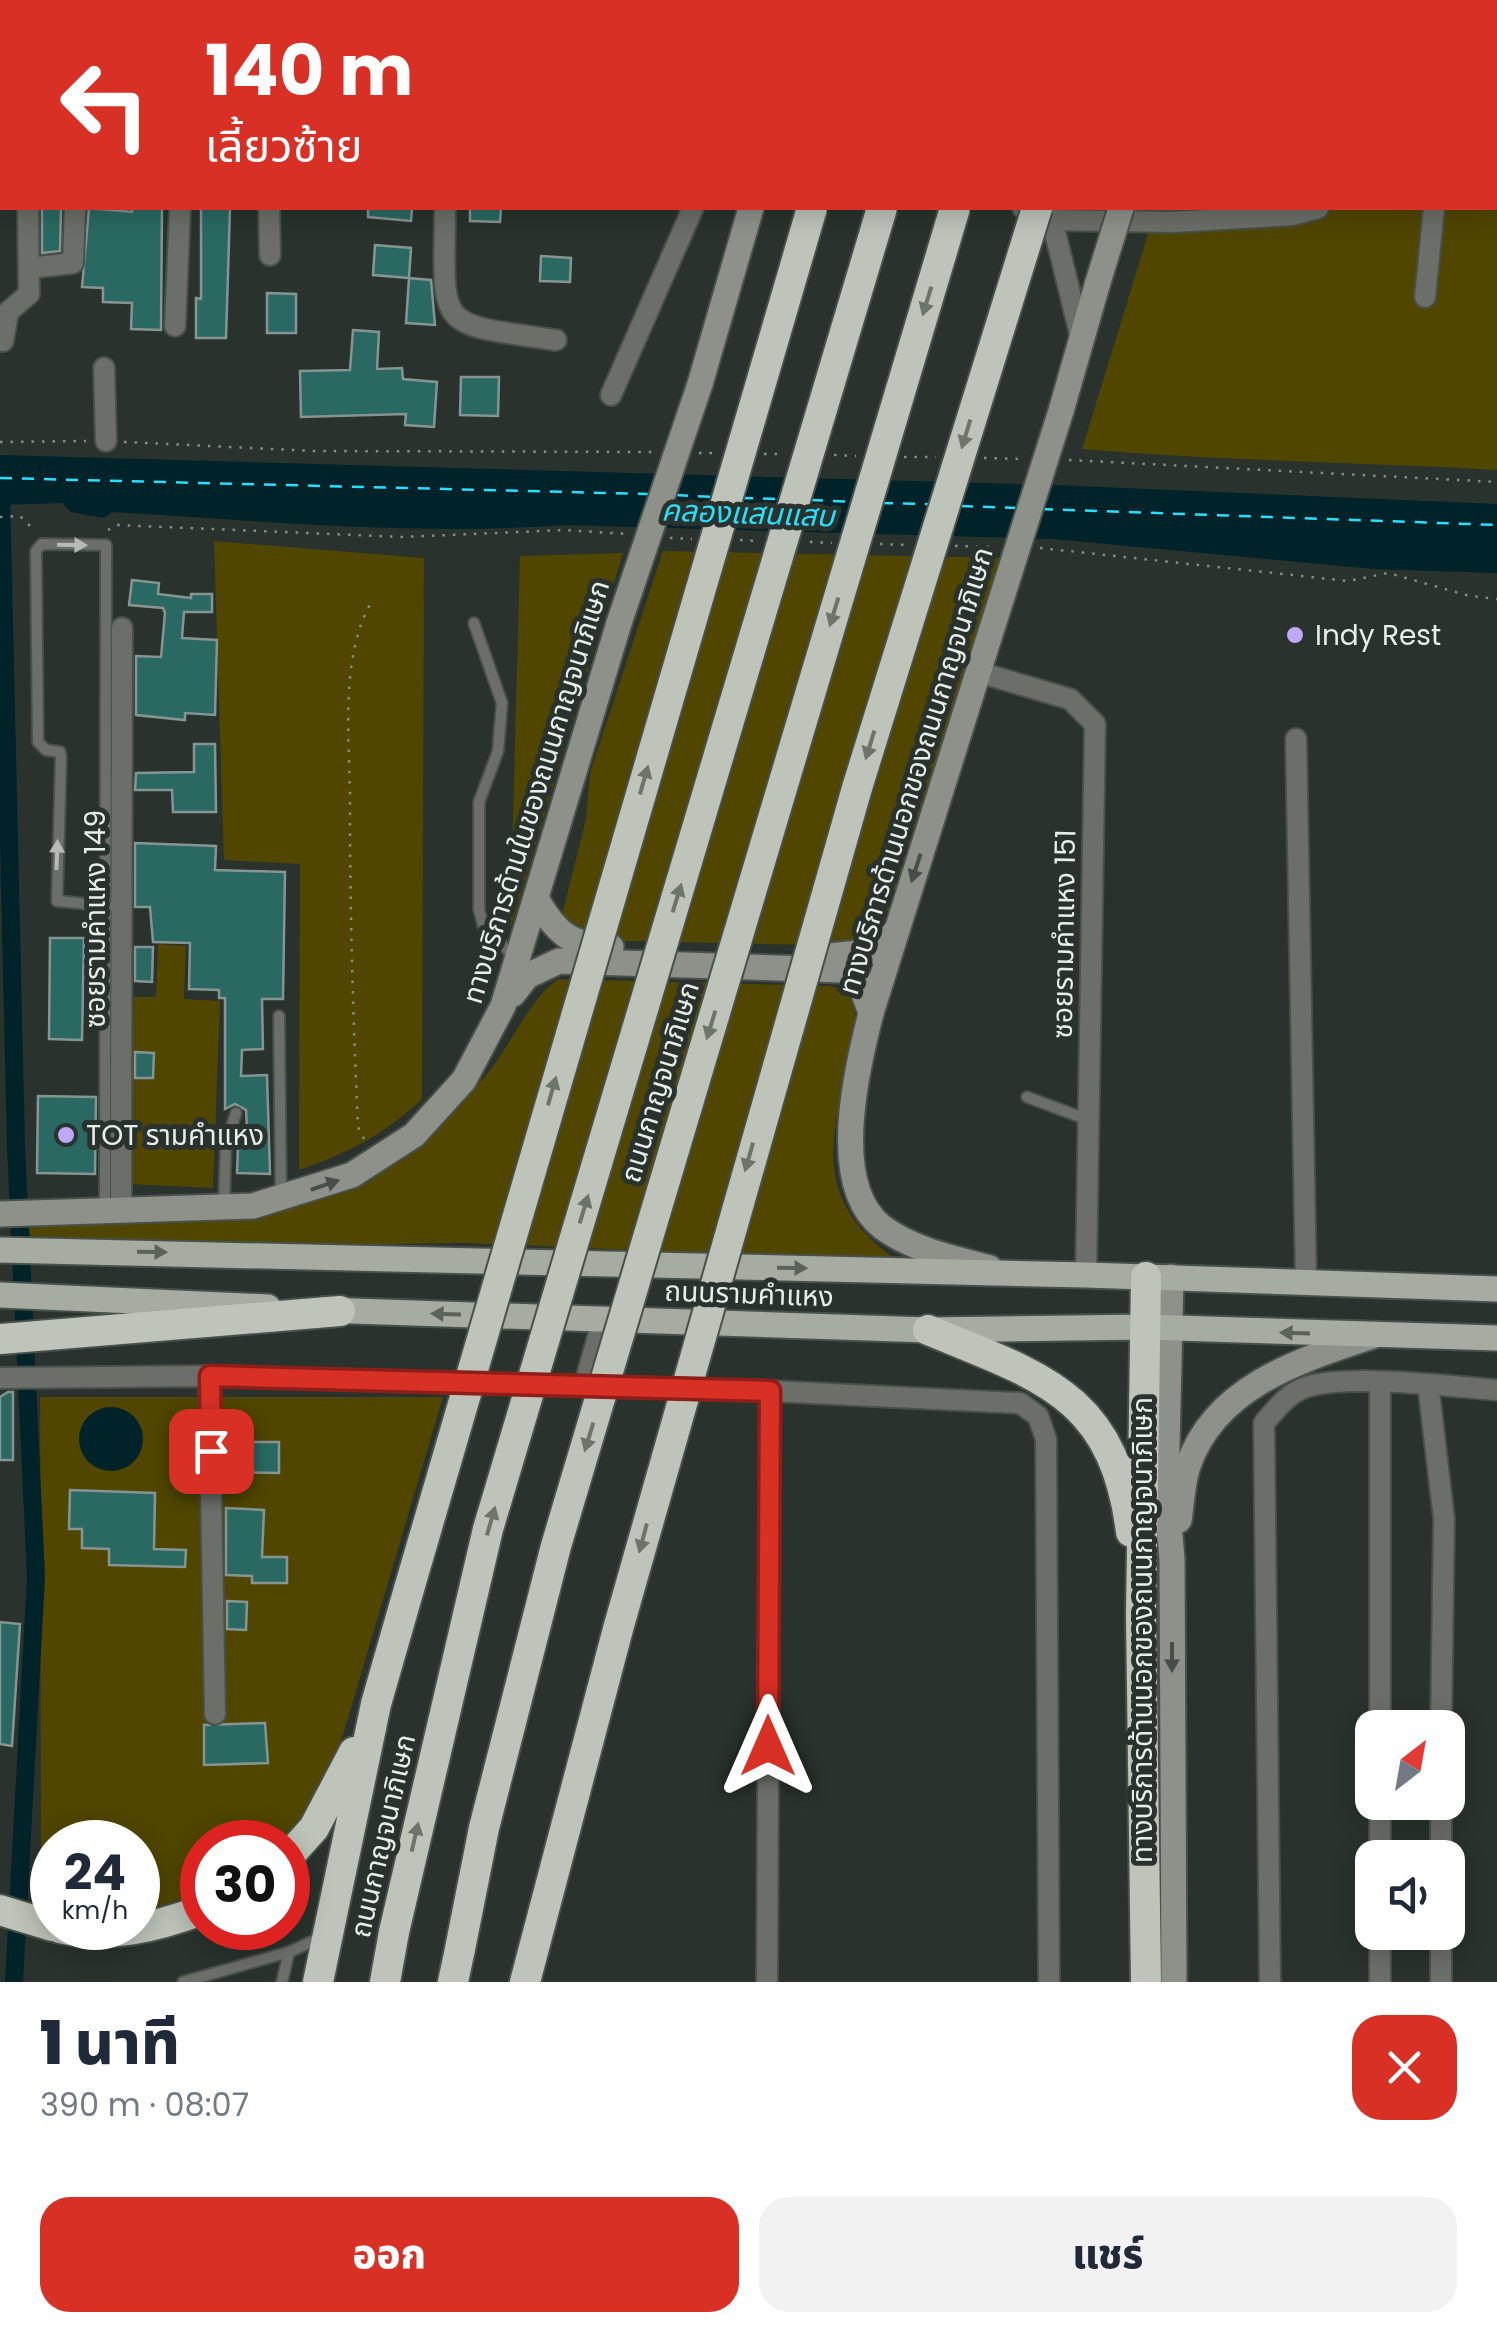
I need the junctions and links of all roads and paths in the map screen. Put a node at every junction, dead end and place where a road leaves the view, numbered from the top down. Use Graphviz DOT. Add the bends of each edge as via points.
graph roads {
  1 [pos="28,210"];
  2 [pos="75,210"];
  3 [pos="180,210"];
  4 [pos="269,210"];
  5 [pos="445,210"];
  6 [pos="692,210"];
  7 [pos="750,210"];
  8 [pos="811,210"];
  9 [pos="881,210"];
  10 [pos="953,210"];
  11 [pos="1119,210"];
  12 [pos="1311,210"];
  13 [pos="1434,210"];
  14 [pos="1044,214"];
  15 [pos="270,256"];
  16 [pos="29,268"];
  17 [pos="1425,298"];
  18 [pos="174,326"];
  19 [pos="1081,338"];
  20 [pos="556,340"];
  21 [pos="3,342"];
  22 [pos="104,368"];
  23 [pos="611,395"];
  24 [pos="106,441"];
  25 [pos="0,517"];
  26 [pos="92,531"];
  27 [pos="37,532"];
  28 [pos="633,535"];
  29 [pos="668,537"];
  30 [pos="704,539"];
  31 [pos="724,540"];
  32 [pos="762,541"];
  33 [pos="801,542"];
  34 [pos="840,543"];
  35 [pos="878,544"];
  36 [pos="917,545"];
  37 [pos="956,546"];
  38 [pos="1008,548"];
  39 [pos="1025,548"];
  40 [pos="1497,599"];
  41 [pos="372,601"];
  42 [pos="474,623"];
  43 [pos="122,628"];
  44 [pos="978,672"];
  45 [pos="1296,739"];
  46 [pos="537,900"];
  47 [pos="108,906"];
  48 [pos="894,934"];
  49 [pos="518,961"];
  50 [pos="503,1006"];
  51 [pos="871,1013"];
  52 [pos="279,1016"];
  53 [pos="1026,1097"];
  54 [pos="236,1113"];
  55 [pos="1086,1119"];
  56 [pos="376,1160"];
  57 [pos="281,1199"];
  58 [pos="224,1208"];
  59 [pos="113,1209"];
  60 [pos="0,1214"];
  61 [pos="0,1250"];
  62 [pos="1004,1273"];
  63 [pos="1086,1275"];
  64 [pos="1158,1277"];
  65 [pos="1306,1281"];
  66 [pos="1497,1289"];
  67 [pos="0,1295"];
  68 [pos="340,1311"];
  69 [pos="603,1319"];
  70 [pos="1158,1328"];
  71 [pos="928,1330"];
  72 [pos="1374,1336"];
  73 [pos="1497,1338"];
  74 [pos="0,1340"];
  75 [pos="210,1376"];
  76 [pos="0,1378"];
  77 [pos="1380,1382"];
  78 [pos="1428,1384"];
  79 [pos="584,1386"];
  80 [pos="1497,1390"];
  81 [pos="770,1391"];
  82 [pos="1172,1560"];
  83 [pos="1141,1615"];
  84 [pos="376,1704"];
  85 [pos="1380,1710"];
  86 [pos="1441,1710"];
  87 [pos="215,1714"];
  88 [pos="310,1832"];
  89 [pos="0,1910"];
  90 [pos="30,1918"];
  91 [pos="328,1934"];
  92 [pos="1380,1950"];
  93 [pos="1441,1950"];
  94 [pos="289,1952"];
  95 [pos="183,1982"];
  96 [pos="282,1982"];
  97 [pos="318,1982"];
  98 [pos="385,1982"];
  99 [pos="453,1982"];
  100 [pos="525,1982"];
  101 [pos="766,1982"];
  102 [pos="1049,1982"];
  103 [pos="1146,1982"];
  104 [pos="1174,1982"];
  105 [pos="1270,1982"];
  106 [pos="1380,1982"];
  107 [pos="1441,1982"];
  1 -- 16 [label="street"];
  2 -- 16 [label="street" via="73,263"];
  3 -- 18 [label="street"];
  4 -- 15 [label="street"];
  5 -- 20 [label="street" via="444,295 460,322"];
  6 -- 23 [label="street"];
  7 -- 46 [label="main road, ทางบริการด้านในของถนนกาญจนาภิเษก, bridge"];
  84 -- 8 [label="highway, one-way, bridge"];
  98 -- 9 [label="highway, ถนนกาญจนาภิเษก, one-way, bridge" via="488,1529"];
  10 -- 99 [label="highway, ถนนกาญจนาภิเษก, one-way, bridge" via="556,1546 484,1828"];
  11 -- 19 [label="main road, ทางบริการด้านนอกของถนนกาญจนาภิเษก, bridge"];
  12 -- 14 [label="street" via="1174,222"];
  13 -- 17 [label="street"];
  14 -- 19 [label="street"];
  14 -- 100 [label="highway, one-way, bridge" via="856,788"];
  16 -- 21 [label="street" via="29,294 8,312"];
  19 -- 44 [label="main road, ทางบริการด้านนอกของถนนกาญจนาภิเษก, bridge"];
  22 -- 24 [label="street"];
  25 -- 27 [label="path" via="20,516"];
  26 -- 28 [label="path" via="118,525 402,536 564,530"];
  29 -- 30 [label="path"];
  31 -- 32 [label="path"];
  33 -- 34 [label="path"];
  35 -- 36 [label="path"];
  37 -- 38 [label="path"];
  39 -- 40 [label="path" via="1348,581 1388,573"];
  41 -- 56 [label="path" via="360,622 350,701 350,934 358,1127"];
  42 -- 49 [label="lane" via="502,704 503,730 479,802 479,910 484,928"];
  43 -- 59 [label="street, ซอยรามคำแหง 149"];
  44 -- 48 [label="main road, ทางบริการด้านนอกของถนนกาญจนาภิเษก, one-way"];
  44 -- 55 [label="street, ซอยรามคำแหง 151" via="1070,699 1095,724"];
  45 -- 65 [label="street"];
  46 -- 48 [label="main road" via="552,926 580,945 844,958"];
  46 -- 49 [label="main road, ทางบริการด้านในของถนนกาญจนาภิเษก"];
  47 -- 47 [label="lane, one-way" via="57,901 61,757 38,742 36,551 42,544 106,545"];
  47 -- 59 [label="lane"];
  48 -- 51 [label="main road, ทางบริการด้านนอกของถนนกาญจนาภิเษก"];
  49 -- 50 [label="main road, ทางบริการด้านในของถนนกาญจนาภิเษก"];
  50 -- 51 [label="main road" via="527,976 559,961 842,970 858,977"];
  50 -- 56 [label="main road, ทางบริการด้านในของถนนกาญจนาภิเษก" via="464,1080 414,1135"];
  51 -- 62 [label="main road, ทางบริการด้านนอกของถนนกาญจนาภิเษก" via="850,1153 856,1188 879,1224 903,1239"];
  52 -- 57 [label="lane"];
  53 -- 55 [label="lane"];
  54 -- 58 [label="lane" via="226,1143"];
  55 -- 63 [label="street, ซอยรามคำแหง 151"];
  57 -- 56 [label="main road, ทางบริการด้านในของถนนกาญจนาภิเษก, one-way"];
  57 -- 58 [label="main road, ทางบริการด้านในของถนนกาญจนาภิเษก"];
  58 -- 59 [label="main road, ทางบริการด้านในของถนนกาญจนาภิเษก"];
  59 -- 60 [label="main road, ทางบริการด้านในของถนนกาญจนาภิเษก"];
  61 -- 62 [label="main road, ถนนรามคำแหง, one-way"];
  62 -- 63 [label="main road, ถนนรามคำแหง"];
  63 -- 64 [label="main road, ถนนรามคำแหง"];
  64 -- 65 [label="main road, ถนนรามคำแหง"];
  64 -- 70 [label="highway"];
  65 -- 66 [label="main road, ถนนรามคำแหง"];
  67 -- 68 [label="main road, ถนนรามคำแหง"];
  69 -- 68 [label="main road, ถนนรามคำแหง, one-way"];
  68 -- 74 [label="highway"];
  69 -- 71 [label="main road, ถนนรามคำแหง"];
  69 -- 79 [label="street"];
  70 -- 71 [label="main road, ถนนรามคำแหง"];
  72 -- 70 [label="main road, ถนนรามคำแหง, one-way"];
  70 -- 82 [label="main road, ทางบริการด้านนอกของถนนกาญจนาภิเษก"];
  70 -- 83 [label="highway"];
  71 -- 83 [label="highway" via="1042,1379 1094,1425 1120,1473"];
  72 -- 73 [label="main road, ถนนรามคำแหง"];
  72 -- 82 [label="main road" via="1278,1370 1214,1421 1187,1467"];
  75 -- 76 [label="street"];
  75 -- 79 [label="street"];
  75 -- 87 [label="street"];
  77 -- 78 [label="street"];
  77 -- 85 [label="street"];
  77 -- 105 [label="street" via="1306,1387 1264,1423"];
  78 -- 80 [label="street"];
  78 -- 86 [label="street" via="1444,1519"];
  79 -- 81 [label="street"];
  81 -- 101 [label="street"];
  81 -- 102 [label="street" via="1020,1403 1038,1416 1046,1439"];
  82 -- 104 [label="main road, ทางบริการด้านนอกของถนนกาญจนาภิเษก, one-way"];
  83 -- 103 [label="highway"];
  84 -- 88 [label="highway"];
  84 -- 91 [label="highway"];
  89 -- 90 [label="highway"];
  91 -- 94 [label="lane"];
  91 -- 97 [label="highway"];
  92 -- 106 [label="street"];
  93 -- 107 [label="street"];
  94 -- 95 [label="lane"];
  94 -- 96 [label="lane"];
}
